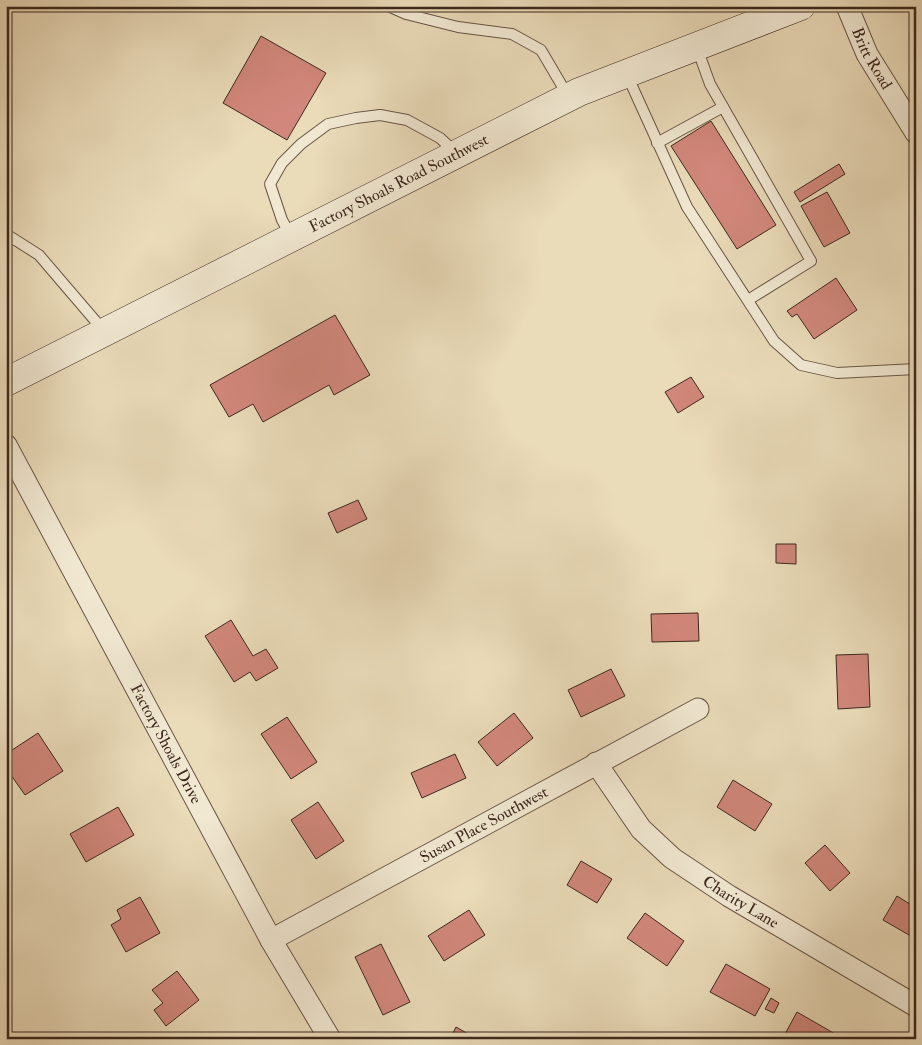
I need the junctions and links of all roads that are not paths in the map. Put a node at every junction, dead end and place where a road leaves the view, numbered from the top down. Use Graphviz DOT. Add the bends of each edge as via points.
graph roads {
  1 [pos="388,6"];
  2 [pos="801,6"];
  3 [pos="847,6"];
  4 [pos="697,46"];
  5 [pos="626,74"];
  6 [pos="568,97"];
  7 [pos="723,107"];
  8 [pos="916,133"];
  9 [pos="657,143"];
  10 [pos="456,154"];
  11 [pos="6,234"];
  12 [pos="292,237"];
  13 [pos="748,300"];
  14 [pos="105,331"];
  15 [pos="916,369"];
  16 [pos="6,382"];
  17 [pos="6,445"];
  18 [pos="698,709"];
  19 [pos="596,764"];
  20 [pos="271,940"];
  21 [pos="916,1006"];
  22 [pos="330,1039"];
  1 -- 6 [label="lane" via="406,14 458,26 512,34 541,50"];
  2 -- 4 [label="street, Factory Shoals Road Southwest"];
  3 -- 8 [label="street, Britt Road" via="867,54"];
  4 -- 5 [label="street, Factory Shoals Road Southwest"];
  4 -- 7 [label="lane" via="710,84"];
  5 -- 6 [label="street, Factory Shoals Road Southwest"];
  5 -- 9 [label="lane"];
  6 -- 10 [label="street, Factory Shoals Road Southwest"];
  7 -- 9 [label="lane"];
  7 -- 13 [label="lane" via="811,262"];
  9 -- 13 [label="lane" via="687,207"];
  10 -- 12 [label="street, Factory Shoals Road Southwest"];
  10 -- 12 [label="lane" via="440,138 408,120 380,115 328,124 300,144 282,163 270,184 282,220"];
  11 -- 14 [label="lane" via="38,255"];
  12 -- 14 [label="street, Factory Shoals Road Southwest"];
  13 -- 15 [label="lane" via="774,341 801,365 837,373"];
  14 -- 16 [label="street, Factory Shoals Road Southwest"];
  17 -- 20 [label="street, Factory Shoals Drive"];
  18 -- 19 [label="street, Susan Place Southwest"];
  19 -- 20 [label="street, Susan Place Southwest"];
  19 -- 21 [label="street, Charity Lane" via="641,828 672,858 729,896"];
  20 -- 22 [label="street, Factory Shoals Drive"];
}
